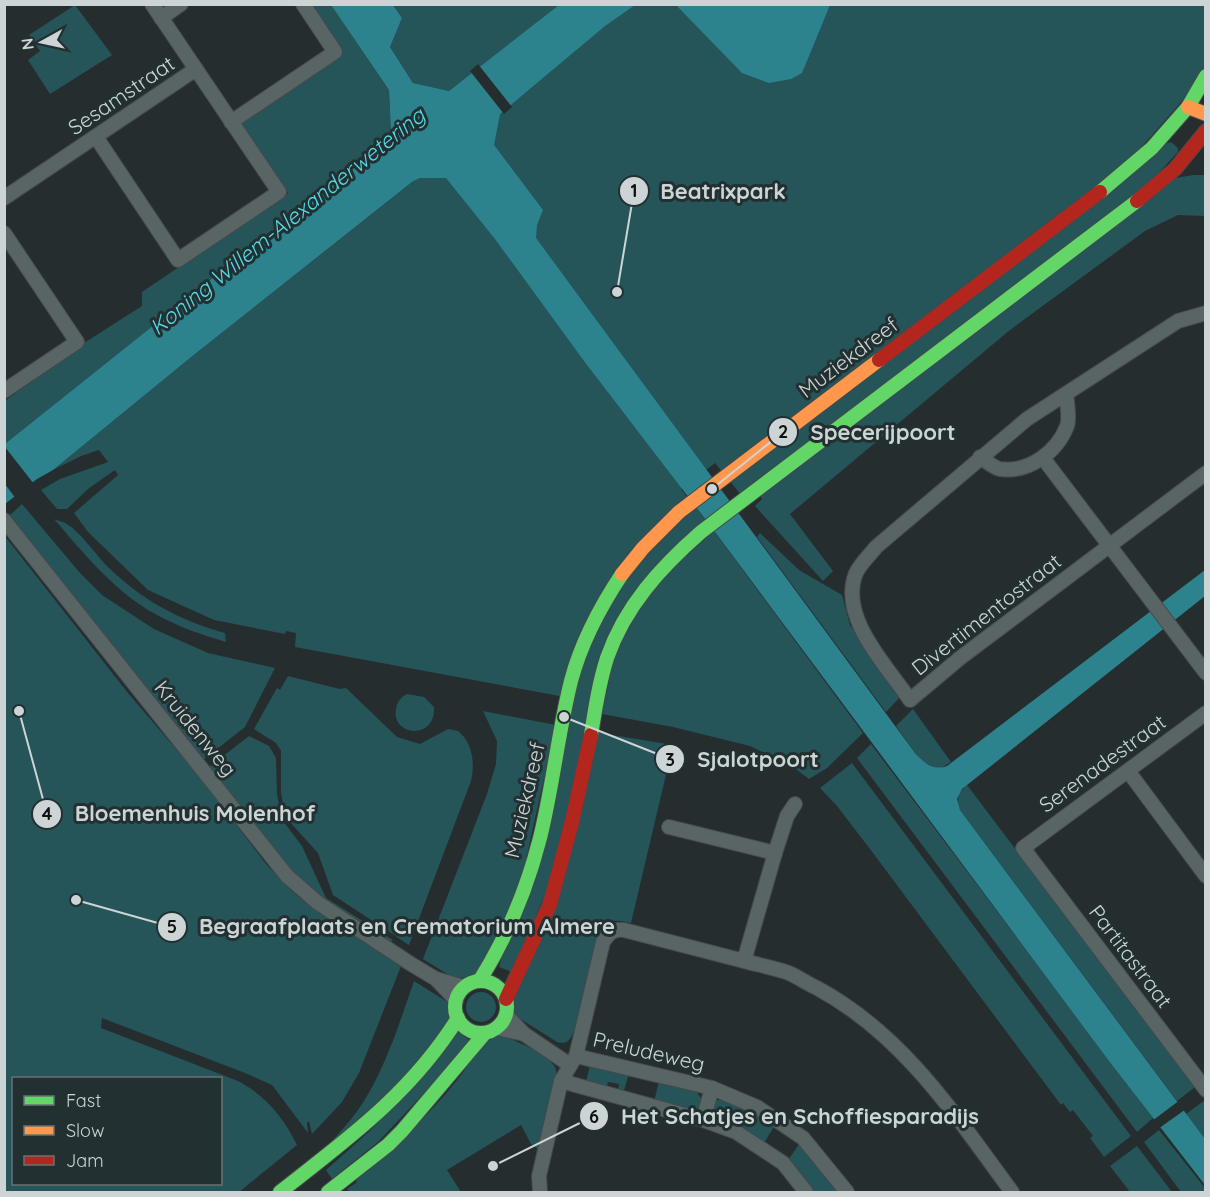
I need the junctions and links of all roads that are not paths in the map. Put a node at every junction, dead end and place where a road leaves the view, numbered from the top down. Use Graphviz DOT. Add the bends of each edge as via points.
graph roads {
  1 [pos="152,4"];
  2 [pos="181,4"];
  3 [pos="303,4"];
  4 [pos="161,18"];
  5 [pos="196,69"];
  6 [pos="1206,76"];
  7 [pos="1188,107"];
  8 [pos="1206,114"];
  9 [pos="231,122"];
  10 [pos="1206,130"];
  11 [pos="96,137"];
  12 [pos="4,198"];
  13 [pos="4,233"];
  14 [pos="1206,313"];
  15 [pos="4,391"];
  16 [pos="1066,394"];
  17 [pos="980,458"];
  18 [pos="1043,458"];
  19 [pos="1206,473"];
  20 [pos="5,520"];
  21 [pos="1108,545"];
  22 [pos="1206,673"];
  23 [pos="1206,713"];
  24 [pos="1128,771"];
  25 [pos="795,804"];
  26 [pos="669,826"];
  27 [pos="1023,848"];
  28 [pos="775,853"];
  29 [pos="1206,876"];
  30 [pos="744,961"];
  31 [pos="436,979"];
  32 [pos="480,980"];
  33 [pos="464,987"];
  34 [pos="506,999"];
  35 [pos="456,1000"];
  36 [pos="506,1015"];
  37 [pos="458,1018"];
  38 [pos="491,1030"];
  39 [pos="524,1034"];
  40 [pos="573,1060"];
  41 [pos="561,1082"];
  42 [pos="712,1088"];
  43 [pos="1206,1089"];
  44 [pos="703,1120"];
  45 [pos="280,1192"];
  46 [pos="328,1192"];
  47 [pos="540,1192"];
  48 [pos="806,1192"];
  49 [pos="847,1192"];
  50 [pos="1012,1192"];
  1 -- 4 [label="street, Sesamstraat"];
  2 -- 4 [label="street"];
  3 -- 9 [label="street" via="335,52"];
  4 -- 5 [label="street, Sesamstraat"];
  5 -- 9 [label="street"];
  5 -- 11 [label="street, Sesamstraat"];
  6 -- 7 [label="main road, Muziekdreef"];
  7 -- 8 [label="main road"];
  7 -- 10 [label="main road"];
  7 -- 32 [label="main road, Muziekdreef" via="1152,148 1116,180 679,512 642,548 608,594 587,634 571,681 539,840 517,911 494,962"];
  9 -- 11 [label="street" via="279,192 178,260"];
  10 -- 34 [label="main road" via="1175,169 1134,204 701,531 675,554 633,606 607,658 554,892"];
  11 -- 12 [label="street, Sesamstraat"];
  13 -- 15 [label="street" via="77,342"];
  14 -- 16 [label="street, Divertimentostraat" via="1178,321"];
  16 -- 17 [label="street, Divertimentostraat" via="1027,419"];
  16 -- 18 [label="street" via="1068,425"];
  17 -- 18 [label="street" via="999,469 1024,467"];
  17 -- 21 [label="street, Divertimentostraat" via="876,547 856,571 852,587 858,626 910,700"];
  18 -- 21 [label="street"];
  19 -- 21 [label="street, Divertimentostraat"];
  20 -- 31 [label="street, Kruidenweg" via="287,876 318,903"];
  21 -- 22 [label="street"];
  23 -- 24 [label="street, Serenadestraat"];
  24 -- 27 [label="street, Serenadestraat"];
  24 -- 29 [label="street"];
  25 -- 28 [label="street"];
  26 -- 28 [label="street"];
  27 -- 43 [label="street, Partitastraat"];
  28 -- 30 [label="street"];
  30 -- 40 [label="street" via="624,930 609,933 603,942"];
  30 -- 50 [label="street" via="789,974 862,1016 928,1080"];
  31 -- 33 [label="street, Kruidenweg"];
  31 -- 35 [label="street, Kruidenweg"];
  32 -- 33 [label="main road"];
  32 -- 34 [label="main road" via="496,985"];
  33 -- 35 [label="main road"];
  34 -- 36 [label="main road"];
  35 -- 37 [label="main road"];
  36 -- 38 [label="main road"];
  36 -- 39 [label="street, Preludeweg"];
  37 -- 38 [label="main road" via="469,1030"];
  37 -- 45 [label="main road" via="378,1115"];
  38 -- 39 [label="street, Preludeweg"];
  38 -- 46 [label="main road" via="388,1145"];
  39 -- 40 [label="street, Preludeweg"];
  40 -- 41 [label="street"];
  40 -- 42 [label="street, Preludeweg"];
  41 -- 44 [label="street"];
  41 -- 47 [label="street" via="539,1176"];
  42 -- 44 [label="street, Preludeweg"];
  42 -- 49 [label="street, Preludeweg" via="757,1107 803,1138"];
  44 -- 48 [label="street" via="736,1132 783,1163"];
}
